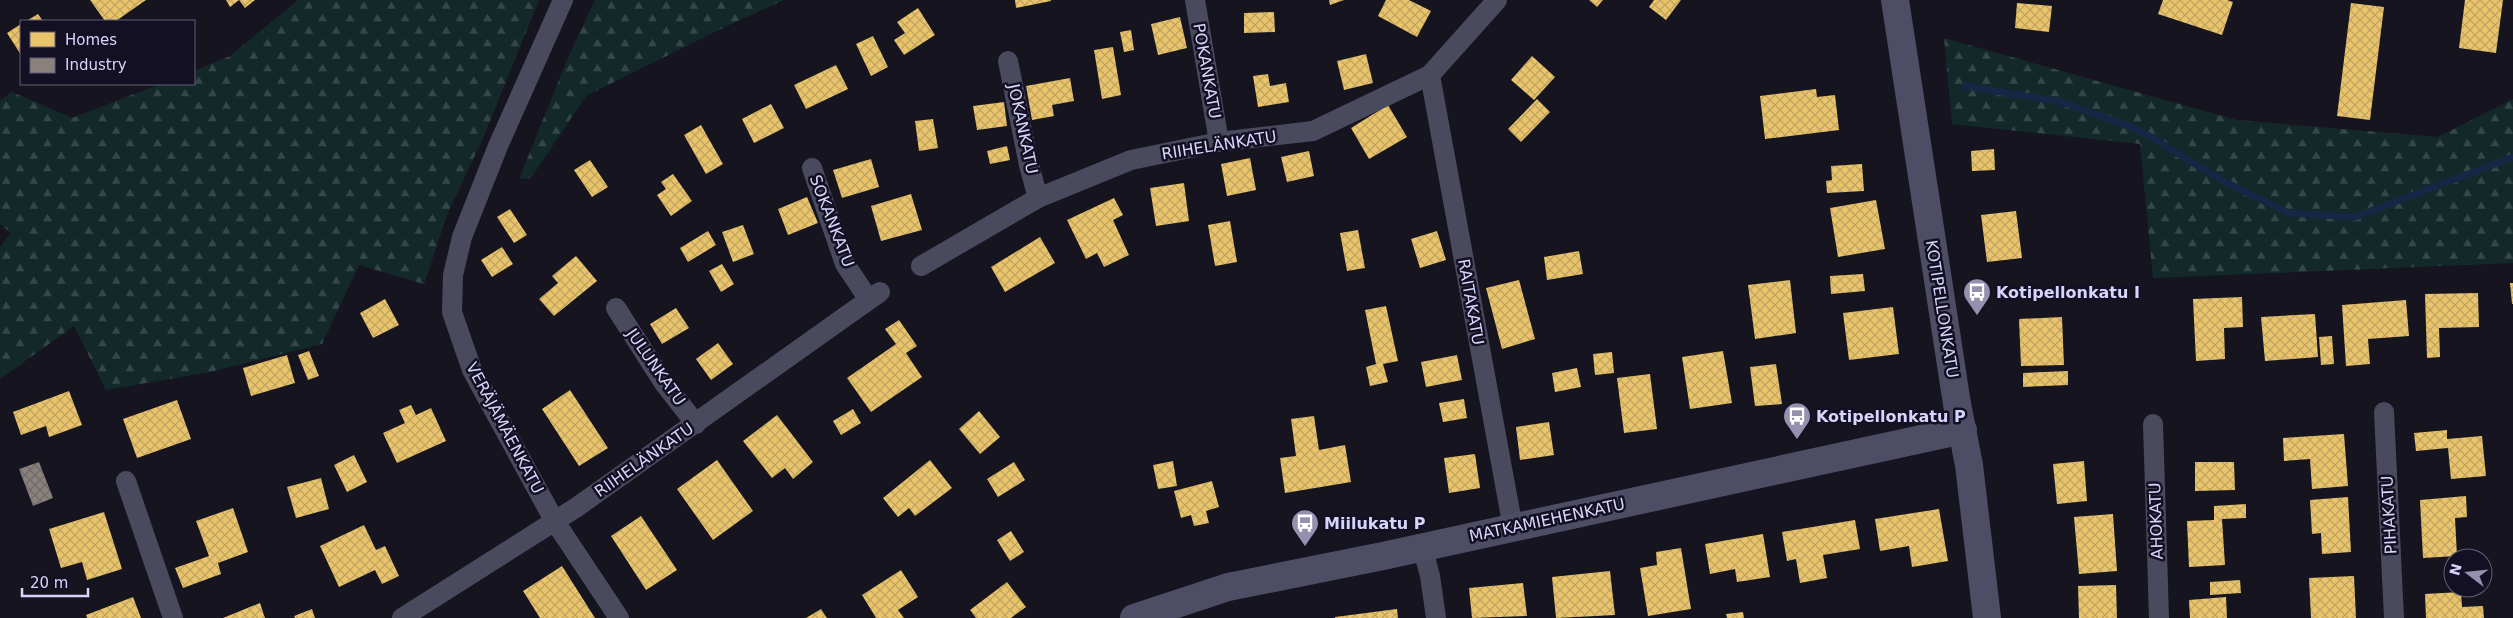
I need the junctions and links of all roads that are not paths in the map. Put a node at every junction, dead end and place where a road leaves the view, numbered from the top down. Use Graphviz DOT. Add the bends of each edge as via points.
graph roads {
  1 [pos="563,0"];
  2 [pos="1195,0"];
  3 [pos="1497,0"];
  4 [pos="1895,0"];
  5 [pos="1008,60"];
  6 [pos="1430,75"];
  7 [pos="1219,142"];
  8 [pos="812,168"];
  9 [pos="1038,198"];
  10 [pos="921,266"];
  11 [pos="874,296"];
  12 [pos="616,308"];
  13 [pos="2384,412"];
  14 [pos="696,424"];
  15 [pos="2153,424"];
  16 [pos="1963,430"];
  17 [pos="126,481"];
  18 [pos="554,520"];
  19 [pos="1513,528"];
  20 [pos="1422,546"];
  21 [pos="173,618"];
  22 [pos="402,618"];
  23 [pos="619,618"];
  24 [pos="1134,618"];
  25 [pos="1436,618"];
  26 [pos="1987,618"];
  27 [pos="2159,618"];
  28 [pos="2394,618"];
  1 -- 18 [label="street, VERÄJÄMÄENKATU" via="498,146 462,237 453,275 452,312 472,370"];
  2 -- 7 [label="street, POKANKATU"];
  3 -- 6 [label="street, RIIHELÄNKATU"];
  4 -- 16 [label="street, KOTIPELLONKATU"];
  5 -- 9 [label="street, JOKANKATU"];
  6 -- 7 [label="street, RIIHELÄNKATU" via="1313,131"];
  6 -- 19 [label="street, RAITAKATU"];
  7 -- 9 [label="street, RIIHELÄNKATU" via="1131,160"];
  8 -- 11 [label="street, SOKANKATU" via="845,264"];
  9 -- 10 [label="street, RIIHELÄNKATU"];
  11 -- 14 [label="street, RIIHELÄNKATU"];
  12 -- 14 [label="street, JULUNKATU" via="664,383"];
  13 -- 28 [label="street, PIHAKATU"];
  14 -- 18 [label="street, RIIHELÄNKATU"];
  15 -- 27 [label="street, AHOKATU"];
  16 -- 19 [label="street, MATKAMIEHENKATU"];
  16 -- 26 [label="street, KOTIPELLONKATU"];
  17 -- 21 [label="street"];
  18 -- 22 [label="street, RIIHELÄNKATU"];
  18 -- 23 [label="street, VERÄJÄMÄENKATU"];
  19 -- 20 [label="street, MATKAMIEHENKATU"];
  20 -- 24 [label="street, MATKAMIEHENKATU" via="1228,587"];
  20 -- 25 [label="street"];
}
